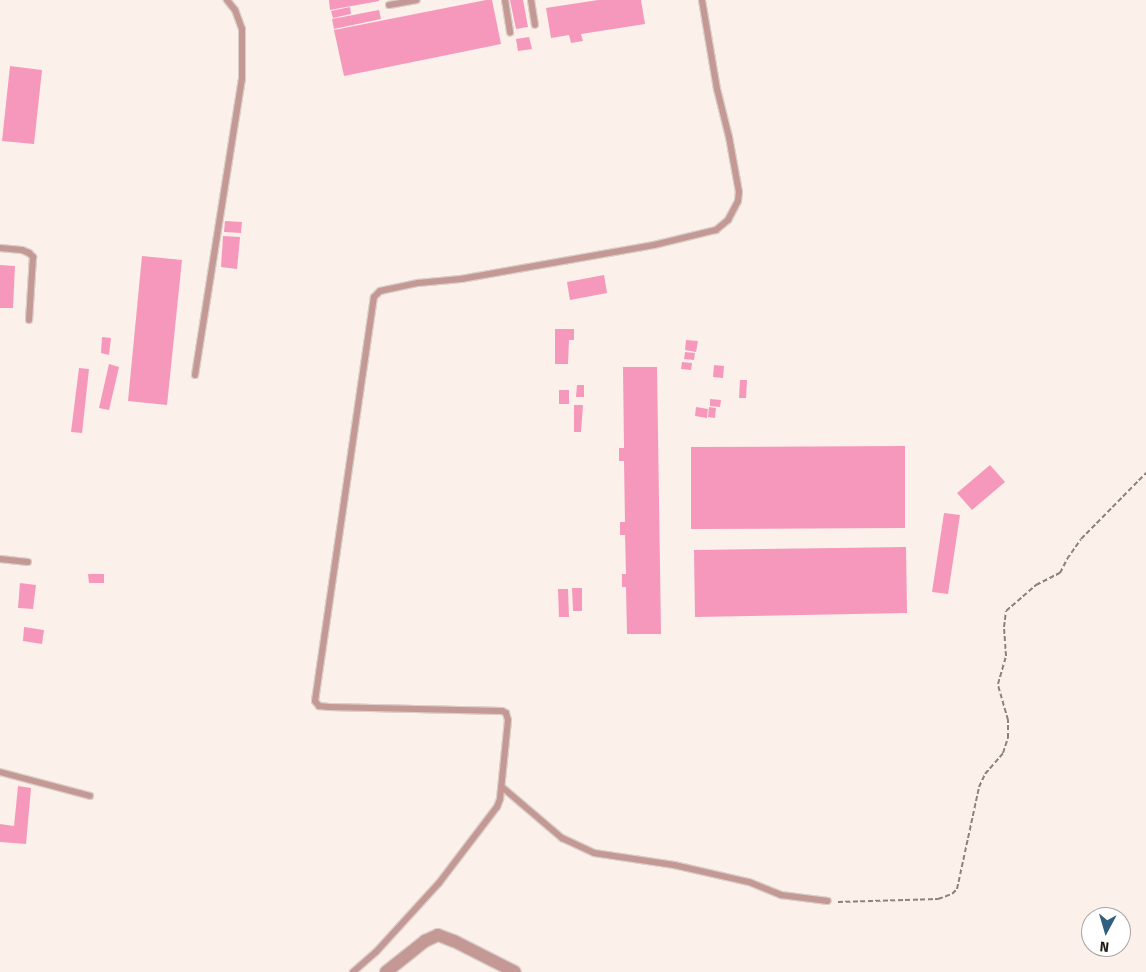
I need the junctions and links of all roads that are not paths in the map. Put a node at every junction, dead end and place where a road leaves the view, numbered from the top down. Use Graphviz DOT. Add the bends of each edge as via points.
graph roads {
  1 [pos="227,0"];
  2 [pos="417,0"];
  3 [pos="504,0"];
  4 [pos="530,0"];
  5 [pos="702,0"];
  6 [pos="389,6"];
  7 [pos="535,25"];
  8 [pos="510,32"];
  9 [pos="0,248"];
  10 [pos="29,320"];
  11 [pos="196,375"];
  12 [pos="0,559"];
  13 [pos="28,562"];
  14 [pos="0,772"];
  15 [pos="502,786"];
  16 [pos="90,796"];
  17 [pos="828,901"];
  18 [pos="353,972"];
  19 [pos="386,972"];
  20 [pos="515,972"];
  1 -- 11 [label="lane" via="235,10 242,29 242,79"];
  2 -- 6 [label="lane"];
  3 -- 8 [label="lane"];
  4 -- 7 [label="lane"];
  5 -- 15 [label="lane" via="716,89 729,137 738,192 738,201 728,220 716,230 654,245 461,279 418,282 380,291 374,297 315,701 319,706 328,708 504,711 508,720"];
  9 -- 10 [label="lane" via="22,250 33,257"];
  12 -- 13 [label="lane"];
  14 -- 16 [label="lane"];
  15 -- 17 [label="lane" via="562,838 594,852 749,882 781,896"];
  15 -- 18 [label="lane" via="499,803 468,847 376,952"];
  19 -- 20 [label="street" via="426,941 438,936"];
}
